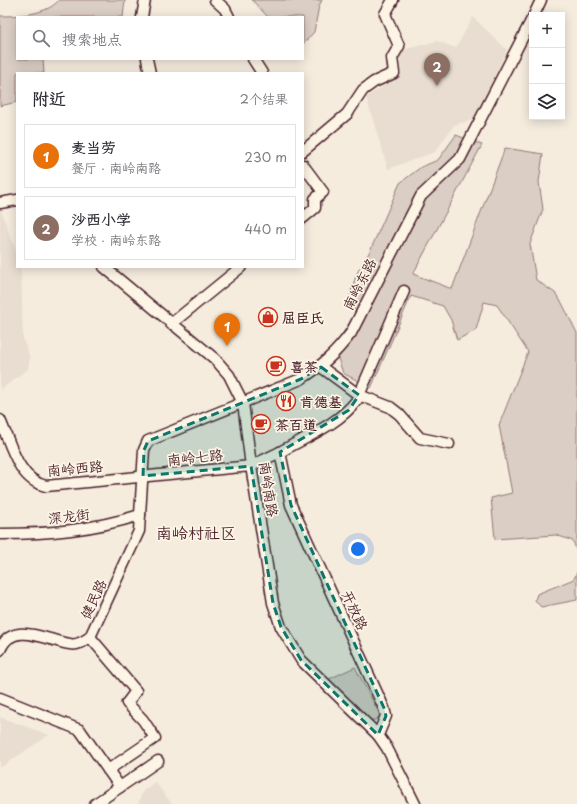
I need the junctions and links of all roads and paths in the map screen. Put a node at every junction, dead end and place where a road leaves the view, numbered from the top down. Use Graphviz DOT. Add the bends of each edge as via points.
graph roads {
  1 [pos="145,0"];
  2 [pos="216,0"];
  3 [pos="393,0"];
  4 [pos="541,0"];
  5 [pos="535,12"];
  6 [pos="142,16"];
  7 [pos="228,16"];
  8 [pos="529,24"];
  9 [pos="147,60"];
  10 [pos="255,60"];
  11 [pos="150,72"];
  12 [pos="261,72"];
  13 [pos="304,150"];
  14 [pos="304,166"];
  15 [pos="16,200"];
  16 [pos="0,203"];
  17 [pos="304,217"];
  18 [pos="105,268"];
  19 [pos="240,268"];
  20 [pos="404,292"];
  21 [pos="170,324"];
  22 [pos="321,367"];
  23 [pos="359,395"];
  24 [pos="243,404"];
  25 [pos="0,420"];
  26 [pos="449,444"];
  27 [pos="280,452"];
  28 [pos="251,466"];
  29 [pos="143,476"];
  30 [pos="140,515"];
  31 [pos="0,534"];
  32 [pos="90,637"];
  33 [pos="0,650"];
  34 [pos="0,698"];
  35 [pos="378,735"];
  36 [pos="158,761"];
  37 [pos="108,770"];
  38 [pos="120,787"];
  39 [pos="95,804"];
  40 [pos="415,804"];
  1 -- 6 [label="street"];
  2 -- 7 [label="street"];
  3 -- 13 [label="street" via="385,14 399,46 392,58 394,73 363,90 347,114"];
  4 -- 5 [label="street"];
  8 -- 22 [label="street, 南岭东路" via="460,159 421,196 351,333"];
  9 -- 11 [label="street"];
  10 -- 12 [label="street"];
  14 -- 17 [label="street" via="323,192 315,199 315,208"];
  15 -- 16 [label="street"];
  18 -- 21 [label="street, 南岭南路"];
  19 -- 21 [label="street"];
  20 -- 23 [label="street"];
  21 -- 24 [label="street, 南岭南路" via="220,364 229,375"];
  22 -- 23 [label="street"];
  22 -- 24 [label="street, 南岭东路" via="301,379"];
  23 -- 26 [label="street" via="395,410 420,438"];
  23 -- 27 [label="street" via="349,410"];
  24 -- 28 [label="street, 南岭南路"];
  24 -- 29 [label="street, 南岭东路" via="151,439 144,450"];
  25 -- 29 [label="street, 南岭西路" via="22,472 37,484 46,486"];
  27 -- 28 [label="street"];
  27 -- 35 [label="street, 开放路" via="291,505 384,708 386,716"];
  28 -- 29 [label="street, 南岭七路"];
  28 -- 35 [label="street, 南岭南路" via="273,603 281,627 301,660"];
  29 -- 30 [label="street, 健民路"];
  30 -- 31 [label="street, 深龙街" via="79,530"];
  30 -- 32 [label="street, 健民路" via="139,531 132,550"];
  32 -- 33 [label="street, 健民路" via="71,645 28,633 15,635 7,640"];
  32 -- 37 [label="street" via="136,691 127,703 155,738"];
  34 -- 37 [label="street" via="80,730"];
  35 -- 40 [label="street"];
  36 -- 38 [label="street"];
  37 -- 38 [label="street"];
  38 -- 39 [label="street"];
}
